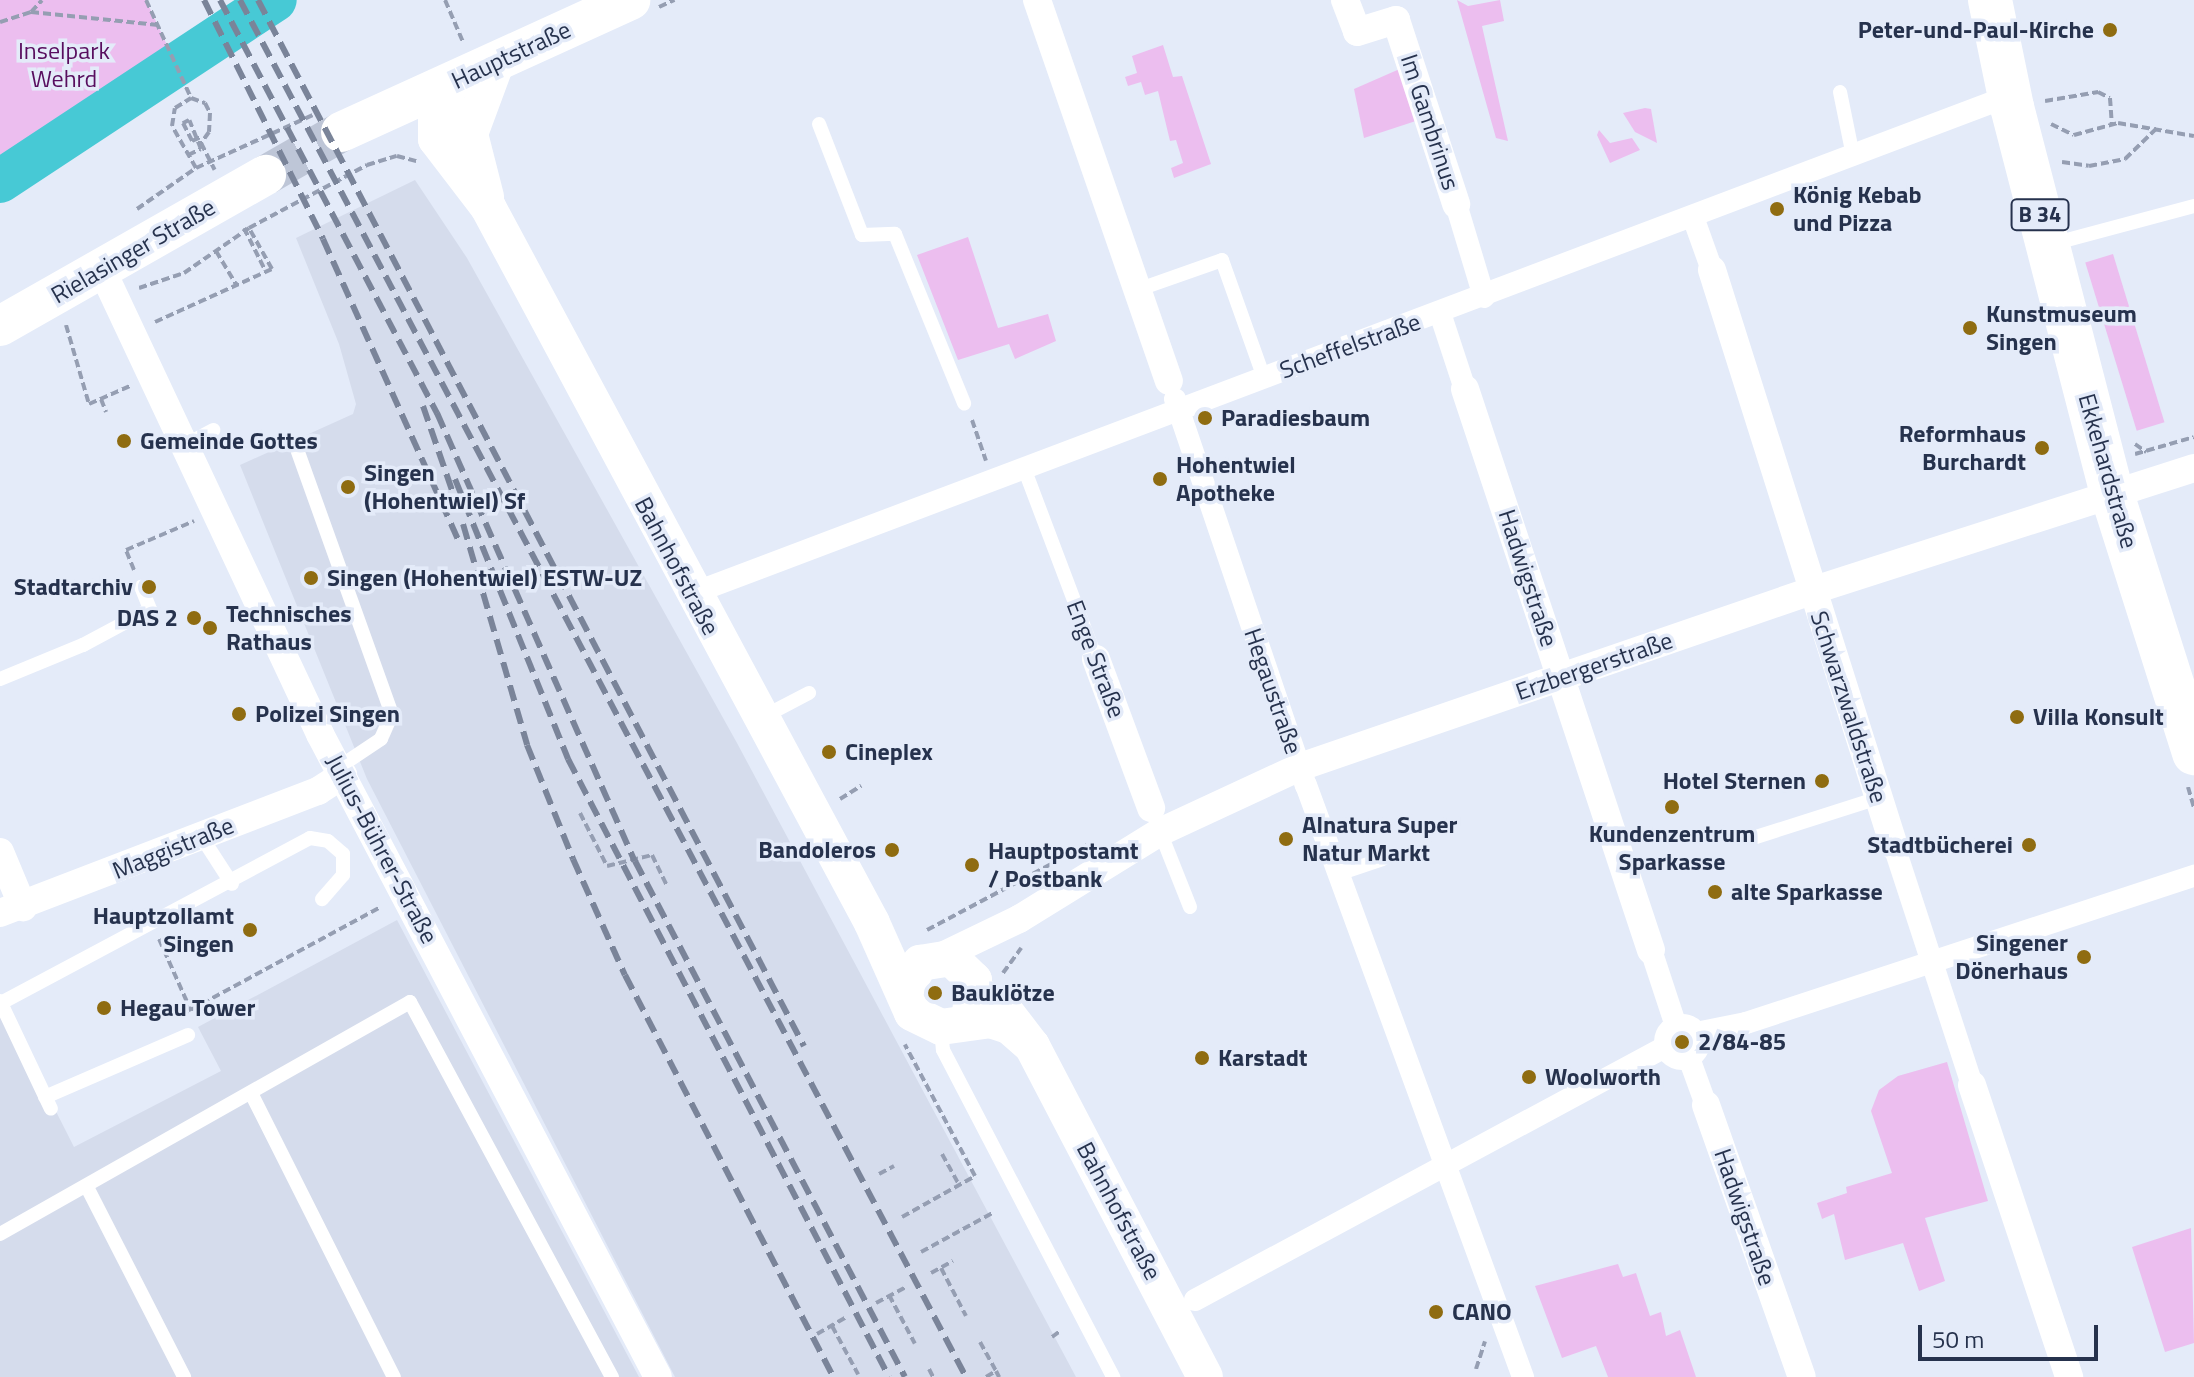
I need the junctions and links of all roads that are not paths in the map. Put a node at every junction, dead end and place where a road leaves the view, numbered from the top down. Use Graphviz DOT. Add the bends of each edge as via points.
graph roads {
  1 [pos="630,0"];
  2 [pos="1037,0"];
  3 [pos="1345,0"];
  4 [pos="1990,0"];
  5 [pos="482,54"];
  6 [pos="436,91"];
  7 [pos="1840,92"];
  8 [pos="2011,101"];
  9 [pos="378,116"];
  10 [pos="819,124"];
  11 [pos="341,132"];
  12 [pos="443,145"];
  13 [pos="1853,156"];
  14 [pos="266,175"];
  15 [pos="1456,204"];
  16 [pos="2194,206"];
  17 [pos="1693,217"];
  18 [pos="2048,244"];
  19 [pos="1712,270"];
  20 [pos="109,283"];
  21 [pos="1137,290"];
  22 [pos="1484,297"];
  23 [pos="1440,313"];
  24 [pos="0,326"];
  25 [pos="1264,378"];
  26 [pos="1169,381"];
  27 [pos="1465,389"];
  28 [pos="964,403"];
  29 [pos="1178,410"];
  30 [pos="213,430"];
  31 [pos="187,444"];
  32 [pos="298,452"];
  33 [pos="1024,468"];
  34 [pos="2194,468"];
  35 [pos="2112,494"];
  36 [pos="141,587"];
  37 [pos="1811,591"];
  38 [pos="691,594"];
  39 [pos="1096,659"];
  40 [pos="0,679"];
  41 [pos="1561,679"];
  42 [pos="809,693"];
  43 [pos="759,719"];
  44 [pos="2194,753"];
  45 [pos="1300,767"];
  46 [pos="341,771"];
  47 [pos="1878,798"];
  48 [pos="1160,830"];
  49 [pos="201,836"];
  50 [pos="1756,837"];
  51 [pos="1894,846"];
  52 [pos="0,852"];
  53 [pos="1383,859"];
  54 [pos="1338,874"];
  55 [pos="2194,876"];
  56 [pos="232,884"];
  57 [pos="322,899"];
  58 [pos="1190,907"];
  59 [pos="11,910"];
  60 [pos="872,923"];
  61 [pos="1022,932"];
  62 [pos="930,949"];
  63 [pos="1651,950"];
  64 [pos="1931,964"];
  65 [pos="905,991"];
  66 [pos="970,1000"];
  67 [pos="0,1002"];
  68 [pos="1686,1029"];
  69 [pos="188,1035"];
  70 [pos="1665,1047"];
  71 [pos="1689,1058"];
  72 [pos="1972,1085"];
  73 [pos="251,1093"];
  74 [pos="1706,1105"];
  75 [pos="1448,1166"];
  76 [pos="88,1189"];
  77 [pos="0,1234"];
  78 [pos="1195,1300"];
  79 [pos="184,1377"];
  80 [pos="394,1377"];
  81 [pos="612,1377"];
  82 [pos="658,1377"];
  83 [pos="1113,1377"];
  84 [pos="1205,1377"];
  85 [pos="1523,1377"];
  86 [pos="1802,1377"];
  87 [pos="2069,1377"];
  1 -- 5 [label="main road, Hauptstraße"];
  2 -- 21 [label="street, Hegaustraße"];
  3 -- 15 [label="street, Im Gambrinus" via="1357,32 1396,20"];
  4 -- 8 [label="main road, Ekkehardstraße / B 34"];
  5 -- 6 [label="main road, Hauptstraße"];
  5 -- 12 [label="street"];
  6 -- 9 [label="main road"];
  6 -- 12 [label="street, Bahnhofstraße"];
  7 -- 13 [label="lane"];
  8 -- 13 [label="street, Scheffelstraße"];
  8 -- 18 [label="main road, Ekkehardstraße / B 34"];
  9 -- 11 [label="main road"];
  9 -- 12 [label="street"];
  10 -- 28 [label="lane" via="862,235 895,234"];
  12 -- 38 [label="street, Bahnhofstraße" via="488,207"];
  13 -- 17 [label="street, Scheffelstraße"];
  14 -- 20 [label="main road, Rielasinger Straße"];
  15 -- 22 [label="street, Im Gambrinus"];
  16 -- 18 [label="lane"];
  17 -- 19 [label="street, Schwarzwaldstraße"];
  17 -- 22 [label="street, Scheffelstraße"];
  18 -- 35 [label="main road, Ekkehardstraße / B 34"];
  19 -- 37 [label="street, Schwarzwaldstraße"];
  20 -- 24 [label="main road, Rielasinger Straße"];
  20 -- 31 [label="street, Julius-Bührer-Straße"];
  21 -- 25 [label="lane" via="1222,260"];
  21 -- 26 [label="street, Hegaustraße"];
  22 -- 23 [label="street, Scheffelstraße"];
  23 -- 25 [label="street, Scheffelstraße"];
  23 -- 27 [label="street, Hadwigstraße"];
  25 -- 29 [label="street, Scheffelstraße"];
  26 -- 29 [label="street, Hegaustraße"];
  27 -- 41 [label="street, Hadwigstraße"];
  29 -- 33 [label="street, Scheffelstraße"];
  29 -- 45 [label="street, Hegaustraße"];
  30 -- 31 [label="lane"];
  31 -- 46 [label="street, Julius-Bührer-Straße"];
  32 -- 46 [label="lane" via="392,714 381,739"];
  33 -- 38 [label="street, Scheffelstraße"];
  33 -- 39 [label="lane, Enge Straße"];
  34 -- 35 [label="street, Erzbergerstraße"];
  35 -- 37 [label="street, Erzbergerstraße"];
  35 -- 44 [label="main road, Ekkehardstraße / B 34"];
  36 -- 40 [label="lane" via="150,609 83,645"];
  37 -- 41 [label="street, Erzbergerstraße"];
  37 -- 47 [label="street, Schwarzwaldstraße"];
  38 -- 43 [label="street, Bahnhofstraße"];
  39 -- 48 [label="street, Enge Straße"];
  41 -- 45 [label="street, Erzbergerstraße"];
  41 -- 63 [label="street, Hadwigstraße"];
  42 -- 43 [label="lane"];
  43 -- 60 [label="street, Bahnhofstraße"];
  45 -- 48 [label="street, Erzbergerstraße"];
  45 -- 54 [label="street, Hegaustraße"];
  46 -- 49 [label="street, Maggistraße" via="318,791"];
  46 -- 82 [label="street, Julius-Bührer-Straße"];
  47 -- 50 [label="lane"];
  47 -- 51 [label="street, Schwarzwaldstraße"];
  48 -- 58 [label="lane"];
  48 -- 61 [label="street, Erzbergerstraße"];
  49 -- 56 [label="lane"];
  49 -- 59 [label="street, Maggistraße"];
  51 -- 64 [label="street, Schwarzwaldstraße"];
  52 -- 59 [label="street"];
  53 -- 54 [label="lane"];
  54 -- 75 [label="street, Hegaustraße"];
  55 -- 64 [label="street"];
  56 -- 57 [label="lane" via="310,838 328,841 343,854 343,875"];
  56 -- 67 [label="lane"];
  60 -- 62 [label="street, Bahnhofstraße"];
  60 -- 65 [label="street, Bahnhofstraße"];
  61 -- 62 [label="street, Erzbergerstraße"];
  61 -- 66 [label="street, Erzbergerstraße" via="986,956"];
  62 -- 65 [label="street"];
  62 -- 66 [label="street, Bahnhofstraße" via="960,963"];
  63 -- 68 [label="street, Hadwigstraße"];
  64 -- 68 [label="street" via="1746,1023"];
  64 -- 72 [label="street, Schwarzwaldstraße"];
  65 -- 66 [label="street, Bahnhofstraße" via="912,1013"];
  66 -- 83 [label="lane" via="943,1050"];
  66 -- 84 [label="street, Bahnhofstraße" via="1005,1011 1032,1046"];
  67 -- 69 [label="lane" via="48,1103"];
  68 -- 70 [label="street" via="1666,1034"];
  68 -- 71 [label="street" via="1699,1045"];
  70 -- 71 [label="street" via="1674,1058"];
  70 -- 75 [label="street"];
  71 -- 74 [label="street, Hadwigstraße"];
  72 -- 87 [label="street, Schwarzwaldstraße"];
  73 -- 76 [label="lane"];
  73 -- 80 [label="lane"];
  73 -- 81 [label="lane" via="410,1002"];
  74 -- 86 [label="street, Hadwigstraße"];
  75 -- 78 [label="street"];
  75 -- 85 [label="street, Hegaustraße"];
  76 -- 77 [label="lane"];
  76 -- 79 [label="lane"];
}
